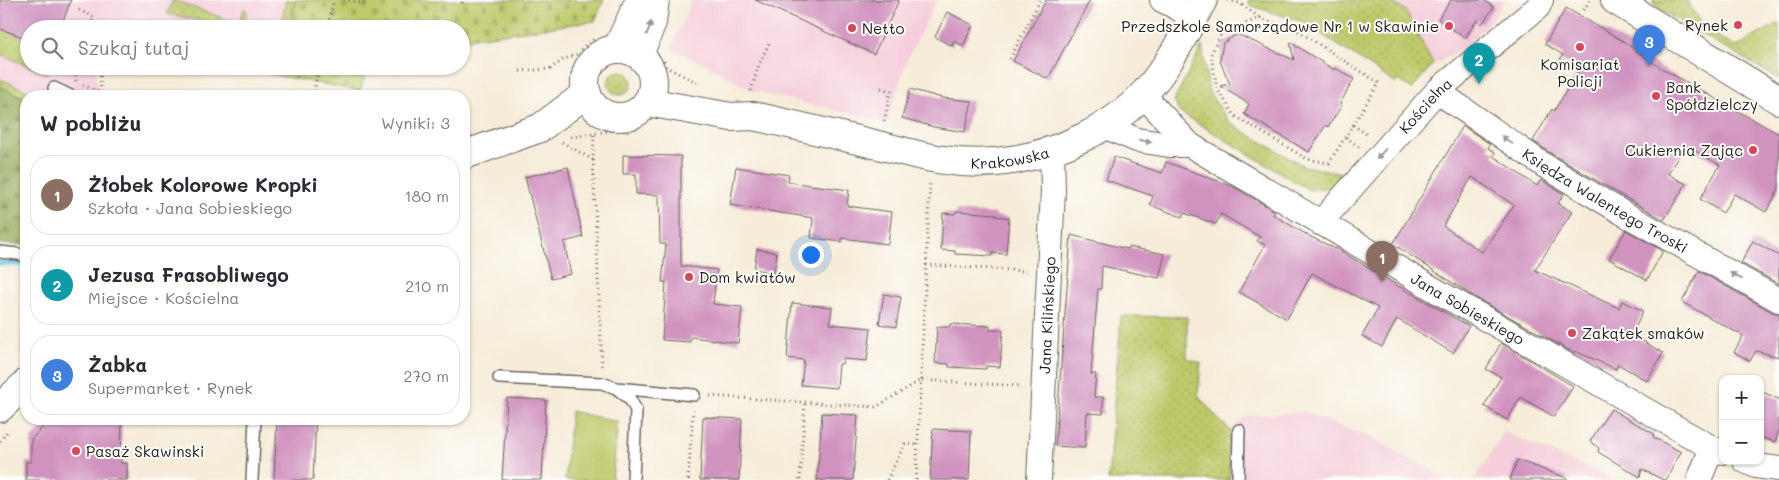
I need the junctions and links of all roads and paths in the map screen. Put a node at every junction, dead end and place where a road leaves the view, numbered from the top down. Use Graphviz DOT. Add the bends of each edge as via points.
graph roads {
  1 [pos="334,0"];
  2 [pos="349,0"];
  3 [pos="645,0"];
  4 [pos="654,0"];
  5 [pos="1040,0"];
  6 [pos="1162,0"];
  7 [pos="1228,0"];
  8 [pos="1541,0"];
  9 [pos="1590,0"];
  10 [pos="1627,3"];
  11 [pos="367,5"];
  12 [pos="1198,9"];
  13 [pos="79,10"];
  14 [pos="1584,10"];
  15 [pos="1260,18"];
  16 [pos="93,20"];
  17 [pos="330,20"];
  18 [pos="770,40"];
  19 [pos="580,54"];
  20 [pos="1010,59"];
  21 [pos="520,71"];
  22 [pos="638,73"];
  23 [pos="75,75"];
  24 [pos="100,75"];
  25 [pos="317,75"];
  26 [pos="696,82"];
  27 [pos="54,88"];
  28 [pos="881,88"];
  29 [pos="58,90"];
  30 [pos="94,90"];
  31 [pos="101,90"];
  32 [pos="314,90"];
  33 [pos="1437,91"];
  34 [pos="1143,94"];
  35 [pos="1779,100"];
  36 [pos="752,104"];
  37 [pos="588,105"];
  38 [pos="886,114"];
  39 [pos="1353,125"];
  40 [pos="1104,126"];
  41 [pos="1368,136"];
  42 [pos="1190,146"];
  43 [pos="1052,151"];
  44 [pos="470,153"];
  45 [pos="593,160"];
  46 [pos="930,190"];
  47 [pos="1320,223"];
  48 [pos="0,252"];
  49 [pos="20,254"];
  50 [pos="926,266"];
  51 [pos="1028,271"];
  52 [pos="1779,300"];
  53 [pos="499,378"];
  54 [pos="920,380"];
  55 [pos="602,383"];
  56 [pos="616,388"];
  57 [pos="1044,388"];
  58 [pos="20,389"];
  59 [pos="694,395"];
  60 [pos="805,402"];
  61 [pos="0,408"];
  62 [pos="255,425"];
  63 [pos="1239,430"];
  64 [pos="918,445"];
  65 [pos="1718,450"];
  66 [pos="1754,465"];
  67 [pos="1779,469"];
  68 [pos="252,480"];
  69 [pos="633,480"];
  70 [pos="688,480"];
  71 [pos="800,480"];
  72 [pos="887,480"];
  73 [pos="916,480"];
  74 [pos="1039,480"];
  75 [pos="1238,480"];
  76 [pos="1699,480"];
  1 -- 17 [label="path"];
  2 -- 11 [label="path"];
  3 -- 22 [label="main road" via="636,8"];
  22 -- 4 [label="main road, one-way" via="652,22"];
  5 -- 20 [label="path"];
  6 -- 12 [label="street" via="1178,8"];
  7 -- 15 [label="path" via="1239,3"];
  8 -- 33 [label="street, Kościelna" via="1538,7"];
  9 -- 14 [label="path"];
  10 -- 35 [label="main road"];
  12 -- 34 [label="main road, Krakowska" via="1166,66"];
  13 -- 16 [label="path" via="94,17"];
  15 -- 39 [label="path" via="1298,31 1379,84"];
  15 -- 39 [label="path" via="1222,32 1211,54 1216,89 1235,116 1307,159 1329,163"];
  18 -- 36 [label="path" via="758,67"];
  19 -- 21 [label="path" via="564,59 550,69"];
  19 -- 22 [label="path" via="583,47"];
  19 -- 37 [label="path"];
  22 -- 26 [label="path" via="666,67"];
  22 -- 36 [label="main road, Krakowska" via="731,117"];
  22 -- 37 [label="path"];
  22 -- 37 [label="main road" via="640,109 631,115 616,116"];
  22 -- 37 [label="main road" via="607,51 598,56 587,73"];
  23 -- 30 [label="path" via="77,82"];
  24 -- 31 [label="path"];
  25 -- 32 [label="path"];
  27 -- 29 [label="lane"];
  28 -- 38 [label="path" via="891,91"];
  33 -- 47 [label="street, Kościelna, one-way"];
  52 -- 33 [label="street, Księdza Walentego Troski, one-way" via="1545,166"];
  34 -- 40 [label="main road, Krakowska"];
  34 -- 42 [label="street, Jana Sobieskiego"];
  36 -- 43 [label="main road, Krakowska" via="945,161 1000,162"];
  37 -- 44 [label="main road" via="570,127 540,128"];
  37 -- 45 [label="path"];
  37 -- 45 [label="path" via="558,140"];
  39 -- 41 [label="path"];
  40 -- 42 [label="street, Jana Sobieskiego, one-way" via="1137,140"];
  40 -- 43 [label="main road, Krakowska"];
  42 -- 47 [label="street, Jana Sobieskiego"];
  43 -- 57 [label="street, Jana Kilińskiego"];
  45 -- 55 [label="path"];
  46 -- 50 [label="path"];
  47 -- 65 [label="street, Jana Sobieskiego"];
  48 -- 49 [label="lane"];
  50 -- 51 [label="path"];
  50 -- 54 [label="path"];
  53 -- 55 [label="lane"];
  54 -- 57 [label="path"];
  54 -- 60 [label="path" via="876,407"];
  54 -- 64 [label="path"];
  55 -- 56 [label="lane"];
  56 -- 59 [label="lane"];
  56 -- 69 [label="lane" via="630,399 636,410"];
  57 -- 74 [label="street, Jana Kilińskiego"];
  58 -- 61 [label="main road"];
  59 -- 60 [label="path"];
  59 -- 70 [label="path"];
  60 -- 71 [label="path"];
  62 -- 68 [label="lane"];
  63 -- 75 [label="lane"];
  64 -- 72 [label="path" via="905,444"];
  64 -- 73 [label="path"];
  65 -- 76 [label="street"];
  66 -- 67 [label="street"];
}
